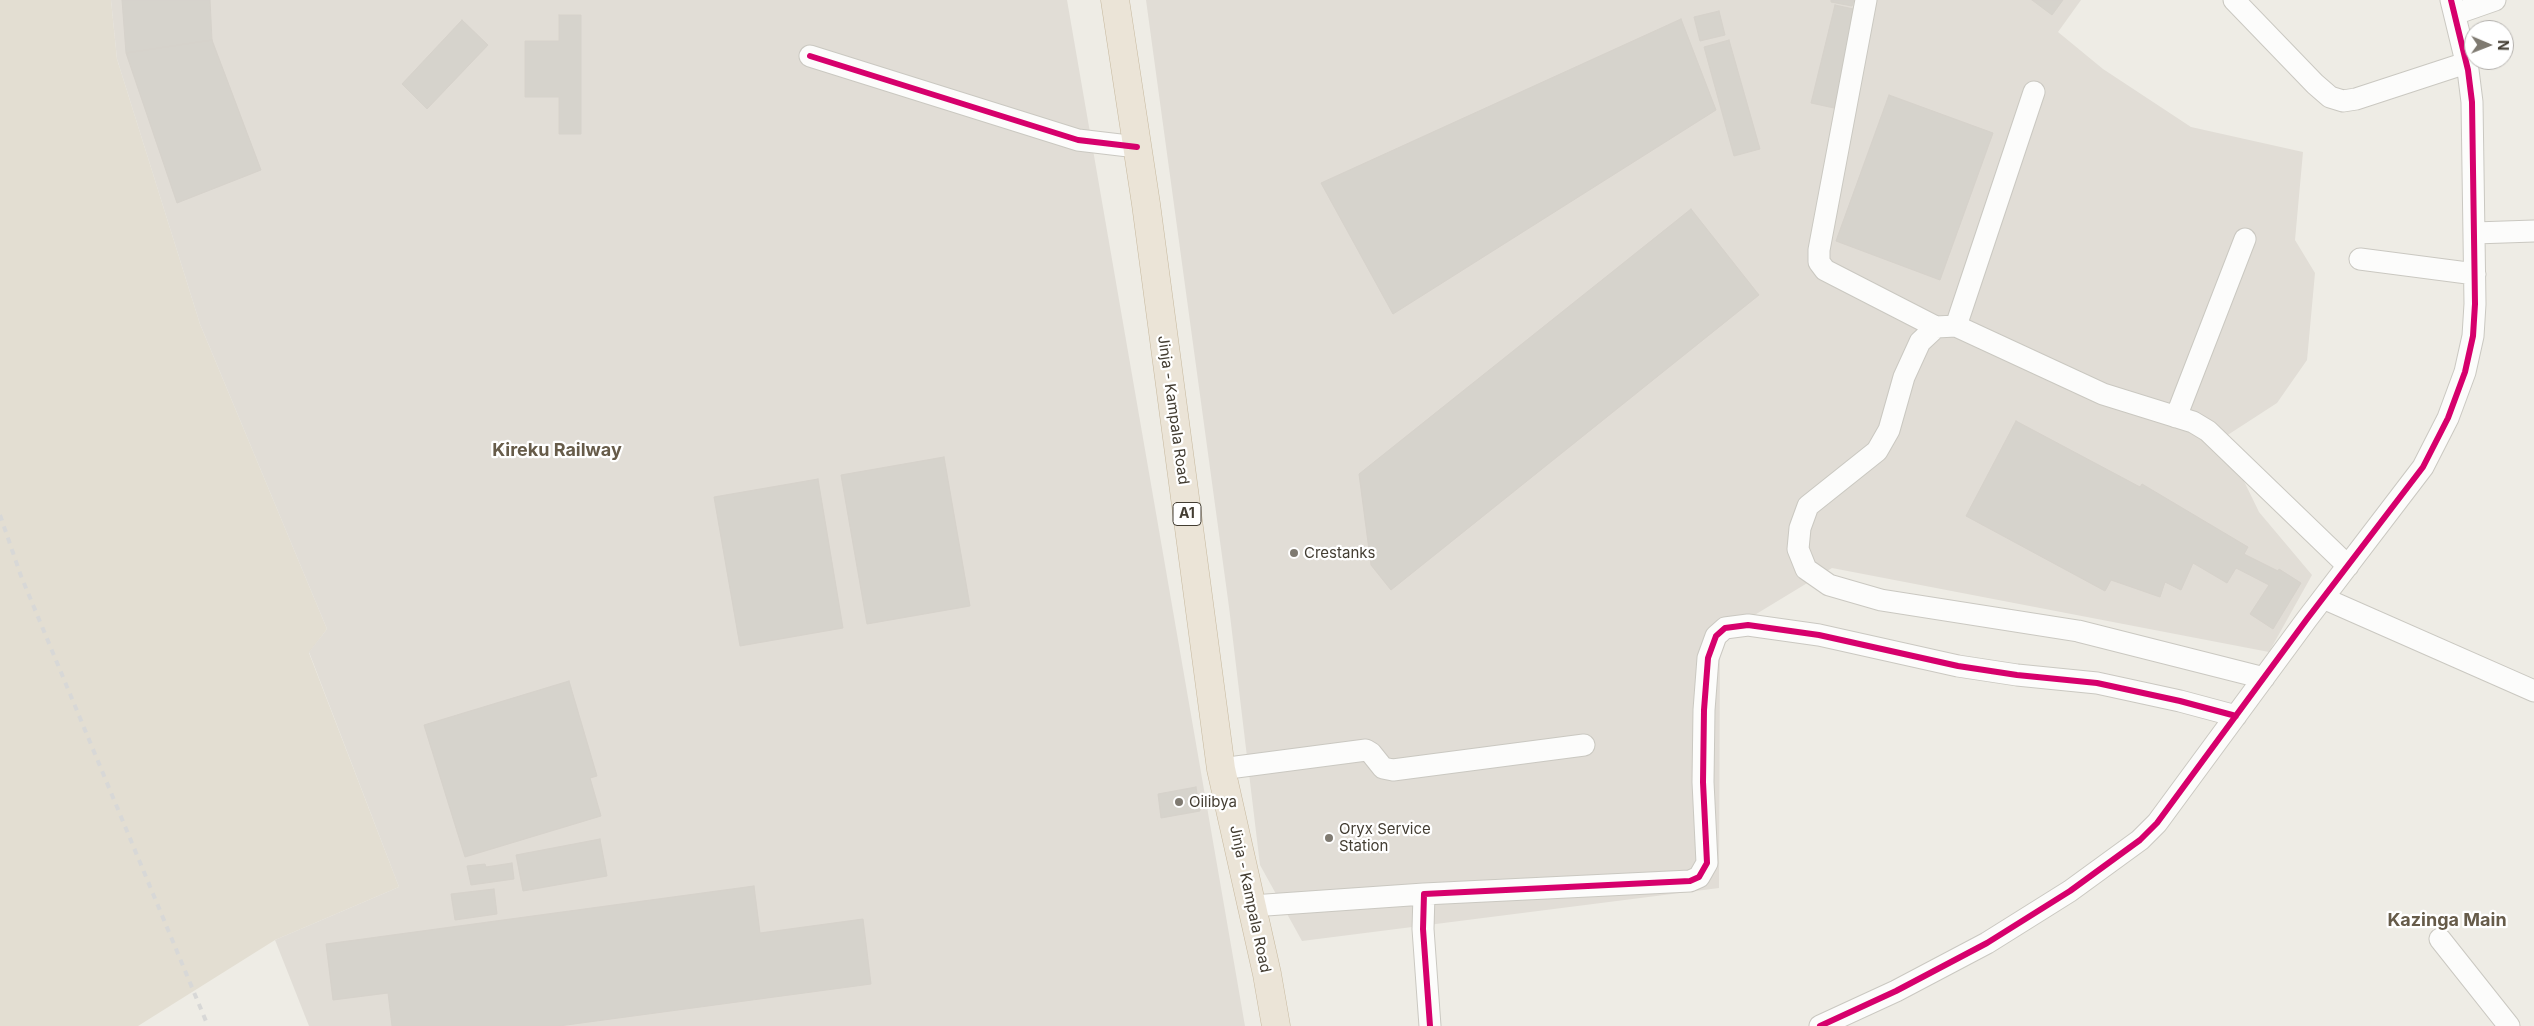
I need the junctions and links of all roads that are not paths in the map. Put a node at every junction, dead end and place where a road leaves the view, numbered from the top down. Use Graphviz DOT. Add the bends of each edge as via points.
graph roads {
  1 [pos="1115,0"];
  2 [pos="1866,0"];
  3 [pos="2234,0"];
  4 [pos="2495,0"];
  5 [pos="2453,7"];
  6 [pos="2464,54"];
  7 [pos="810,56"];
  8 [pos="2464,64"];
  9 [pos="2467,70"];
  10 [pos="2034,92"];
  11 [pos="1137,147"];
  12 [pos="2534,231"];
  13 [pos="2475,233"];
  14 [pos="2245,239"];
  15 [pos="2360,259"];
  16 [pos="2475,274"];
  17 [pos="1946,326"];
  18 [pos="2176,417"];
  19 [pos="2348,566"];
  20 [pos="2323,598"];
  21 [pos="2264,678"];
  22 [pos="2534,691"];
  23 [pos="2236,716"];
  24 [pos="1584,745"];
  25 [pos="1221,769"];
  26 [pos="1424,894"];
  27 [pos="1252,906"];
  28 [pos="2440,939"];
  29 [pos="1276,1026"];
  30 [pos="1430,1026"];
  31 [pos="1820,1026"];
  32 [pos="2509,1026"];
  1 -- 11 [label="highway, Jinja - Kampala Road / A1"];
  2 -- 17 [label="street" via="1819,262 1825,270"];
  3 -- 8 [label="street" via="2330,97 2356,99"];
  4 -- 5 [label="street"];
  5 -- 6 [label="street"];
  7 -- 11 [label="street" via="1078,140"];
  9 -- 13 [label="street" via="2475,134"];
  10 -- 17 [label="street"];
  11 -- 25 [label="highway, Jinja - Kampala Road / A1"];
  12 -- 13 [label="street"];
  13 -- 16 [label="street"];
  14 -- 18 [label="street"];
  15 -- 16 [label="street"];
  16 -- 19 [label="street" via="2473,336 2465,372 2448,418 2423,467"];
  17 -- 18 [label="street" via="2103,394"];
  17 -- 21 [label="street" via="1920,342 1904,377 1889,430 1877,451 1808,506 1800,528 1798,549 1806,569 1829,585 1881,600 2078,631"];
  18 -- 19 [label="street" via="2208,431"];
  19 -- 20 [label="street"];
  20 -- 21 [label="street"];
  20 -- 22 [label="street"];
  21 -- 23 [label="street"];
  23 -- 26 [label="street" via="2180,700 2097,683 1966,668 1819,635 1737,625 1725,628 1716,636 1708,658 1703,782 1707,863 1699,877 1690,881"];
  23 -- 31 [label="street" via="2157,823 2120,855 2070,892 1987,943"];
  24 -- 25 [label="street" via="1393,770 1383,768 1366,750"];
  25 -- 27 [label="highway, Jinja - Kampala Road / A1"];
  26 -- 27 [label="street"];
  26 -- 30 [label="street" via="1423,929"];
  27 -- 29 [label="highway, Jinja - Kampala Road / A1"];
  28 -- 32 [label="street"];
}
